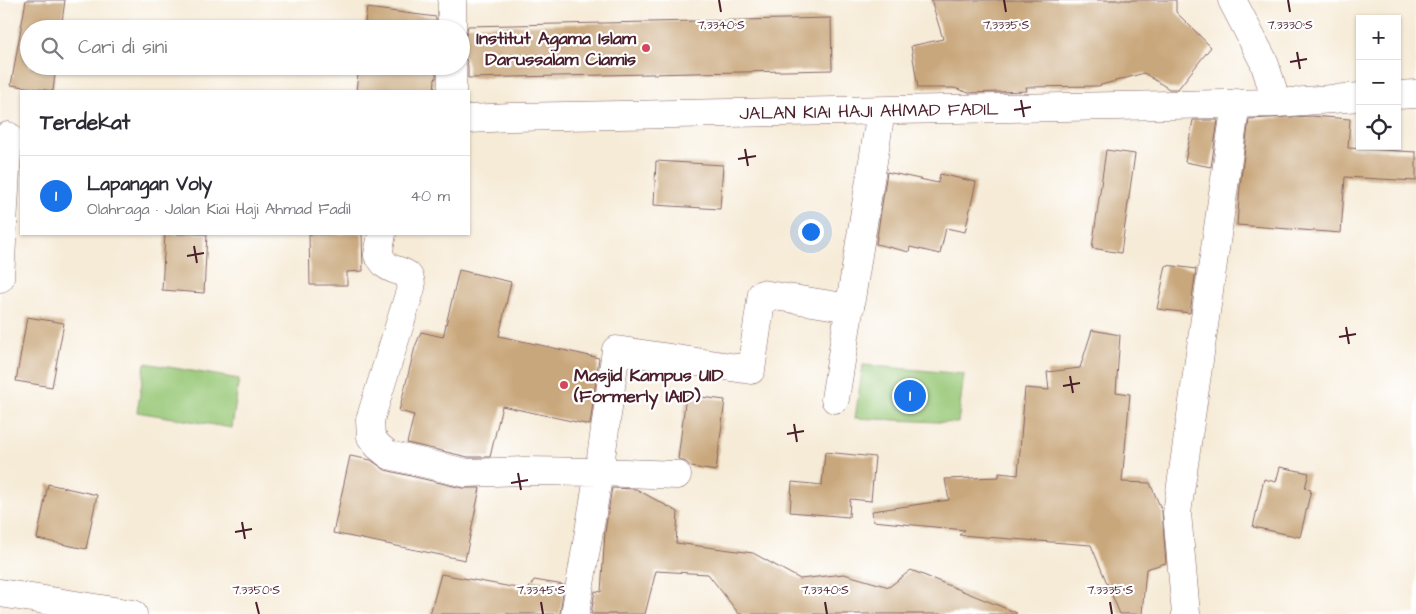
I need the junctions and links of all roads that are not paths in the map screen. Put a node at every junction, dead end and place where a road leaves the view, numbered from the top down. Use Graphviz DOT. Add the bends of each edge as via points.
graph roads {
  1 [pos="452,0"];
  2 [pos="1232,0"];
  3 [pos="452,20"];
  4 [pos="452,75"];
  5 [pos="452,90"];
  6 [pos="1416,94"];
  7 [pos="1401,95"];
  8 [pos="1356,98"];
  9 [pos="1236,103"];
  10 [pos="1277,103"];
  11 [pos="882,110"];
  12 [pos="470,120"];
  13 [pos="10,136"];
  14 [pos="382,235"];
  15 [pos="0,278"];
  16 [pos="850,308"];
  17 [pos="835,399"];
  18 [pos="599,472"];
  19 [pos="677,475"];
  20 [pos="0,593"];
  21 [pos="133,614"];
  22 [pos="575,614"];
  23 [pos="1186,614"];
  1 -- 3 [label="street"];
  2 -- 10 [label="street" via="1264,62"];
  4 -- 5 [label="street"];
  6 -- 7 [label="street"];
  8 -- 10 [label="street, JALAN KIAI HAJI AHMAD FADIL"];
  9 -- 10 [label="street, JALAN KIAI HAJI AHMAD FADIL"];
  9 -- 11 [label="street, JALAN KIAI HAJI AHMAD FADIL"];
  9 -- 23 [label="street" via="1177,513"];
  11 -- 12 [label="street, JALAN KIAI HAJI AHMAD FADIL"];
  11 -- 16 [label="street"];
  13 -- 15 [label="street"];
  14 -- 18 [label="street" via="378,255 385,264 404,272 409,277 411,288 370,420 371,437 378,446 389,455 466,473"];
  16 -- 17 [label="street"];
  16 -- 18 [label="street" via="762,294 751,370 616,350"];
  18 -- 19 [label="street"];
  18 -- 22 [label="street"];
  20 -- 21 [label="street"];
}
